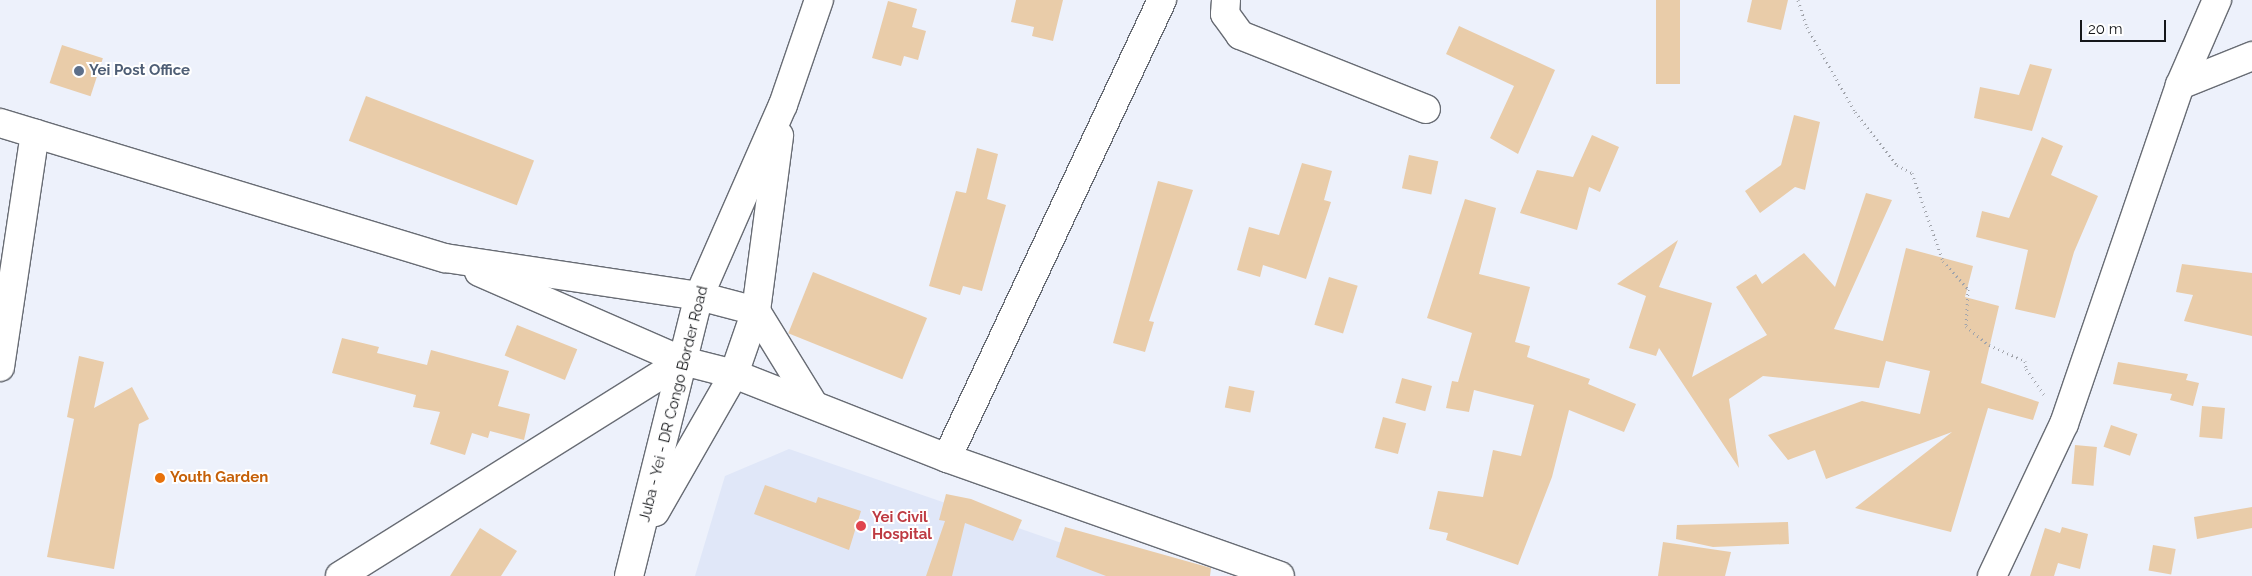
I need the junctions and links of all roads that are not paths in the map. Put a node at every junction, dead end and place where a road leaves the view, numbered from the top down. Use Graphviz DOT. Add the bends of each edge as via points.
graph roads {
  1 [pos="819,0"];
  2 [pos="1162,0"];
  3 [pos="1226,0"];
  4 [pos="2217,0"];
  5 [pos="2252,56"];
  6 [pos="2180,85"];
  7 [pos="784,105"];
  8 [pos="1426,109"];
  9 [pos="0,124"];
  10 [pos="35,134"];
  11 [pos="445,258"];
  12 [pos="699,296"];
  13 [pos="756,310"];
  14 [pos="683,361"];
  15 [pos="0,367"];
  16 [pos="734,374"];
  17 [pos="812,402"];
  18 [pos="947,458"];
  19 [pos="639,539"];
  20 [pos="340,576"];
  21 [pos="628,576"];
  22 [pos="1280,576"];
  23 [pos="1992,576"];
  1 -- 7 [label="street, Juba - Yei - DR Congo Border Road"];
  2 -- 18 [label="street"];
  3 -- 8 [label="street" via="1225,14 1240,35"];
  4 -- 6 [label="street"];
  5 -- 6 [label="street"];
  6 -- 23 [label="street" via="2064,424"];
  7 -- 12 [label="street, Juba - Yei - DR Congo Border Road"];
  7 -- 13 [label="street, Juba - Yei - DR Congo Border Road"];
  9 -- 10 [label="street"];
  10 -- 11 [label="street"];
  10 -- 15 [label="street"];
  11 -- 12 [label="street"];
  11 -- 14 [label="street"];
  12 -- 13 [label="street"];
  12 -- 14 [label="street, Juba - Yei - DR Congo Border Road"];
  13 -- 16 [label="street, Juba - Yei - DR Congo Border Road"];
  13 -- 17 [label="street"];
  14 -- 16 [label="street"];
  14 -- 19 [label="street, Juba - Yei - DR Congo Border Road"];
  14 -- 20 [label="street"];
  16 -- 17 [label="street"];
  16 -- 19 [label="street, Juba - Yei - DR Congo Border Road"];
  17 -- 18 [label="street"];
  18 -- 22 [label="street"];
  19 -- 21 [label="street, Juba - Yei - DR Congo Border Road"];
}
